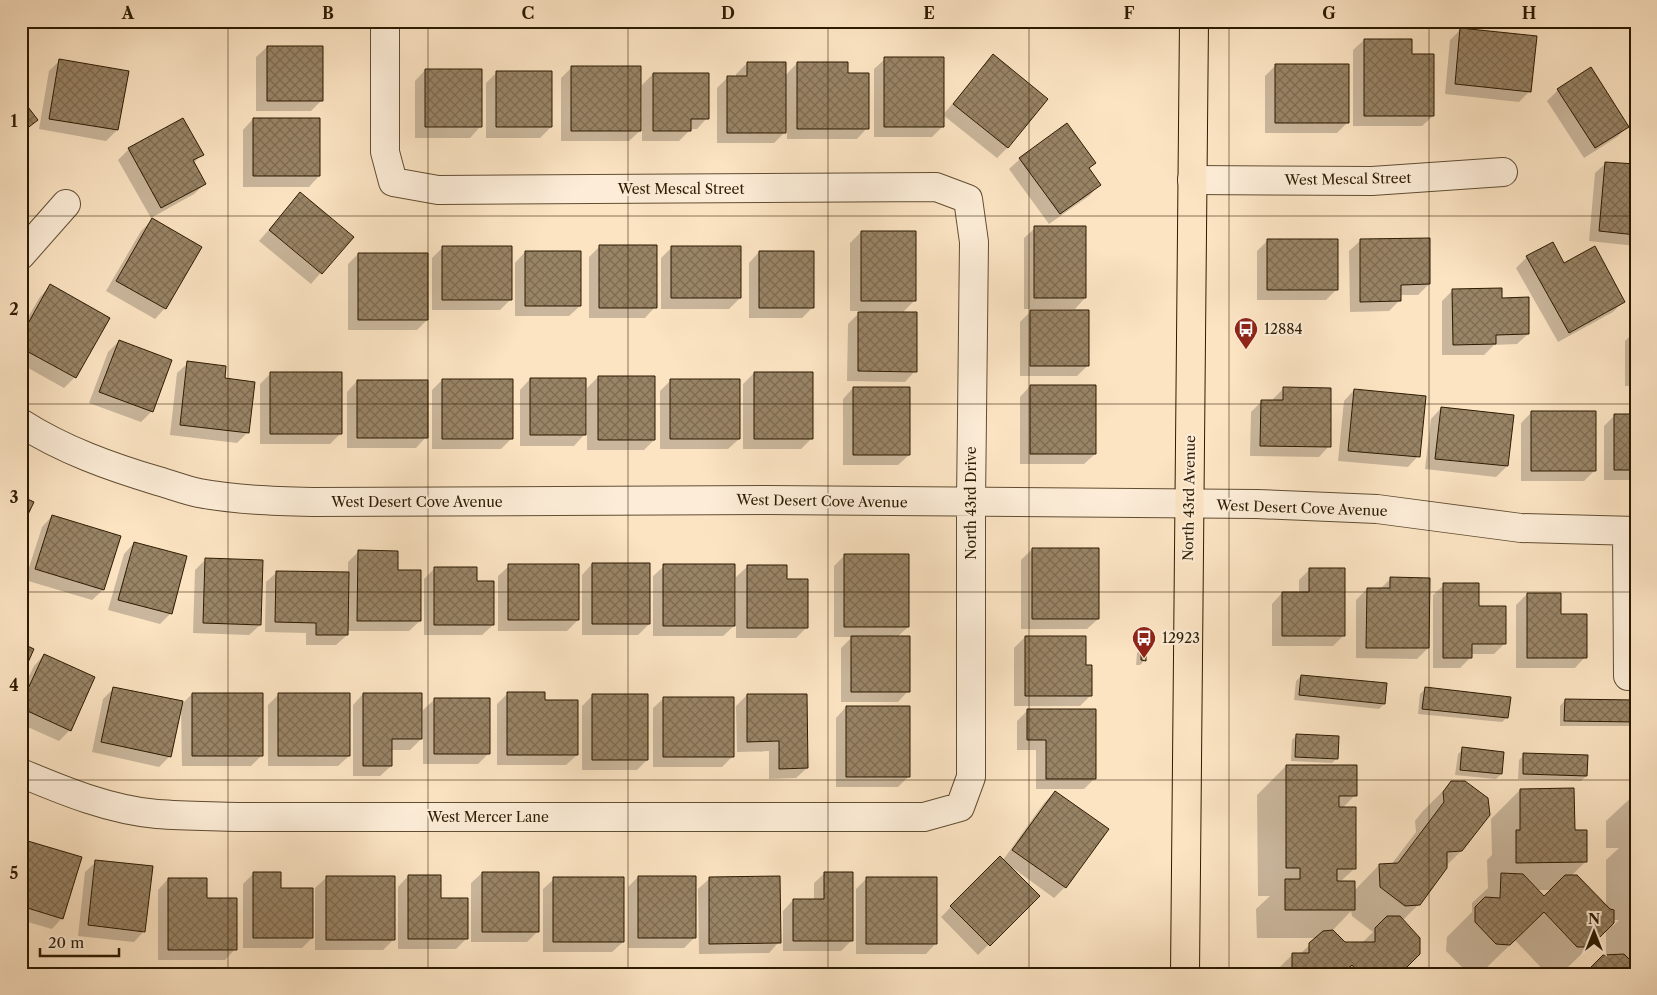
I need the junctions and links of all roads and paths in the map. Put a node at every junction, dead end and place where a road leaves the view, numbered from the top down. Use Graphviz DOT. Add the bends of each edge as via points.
graph roads {
  1 [pos="385,21"];
  2 [pos="1194,21"];
  3 [pos="1503,172"];
  4 [pos="1192,180"];
  5 [pos="968,199"];
  6 [pos="66,204"];
  7 [pos="21,255"];
  8 [pos="21,423"];
  9 [pos="971,502"];
  10 [pos="1189,504"];
  11 [pos="1631,531"];
  12 [pos="1628,676"];
  13 [pos="21,773"];
  14 [pos="960,807"];
  15 [pos="1185,974"];
  1 -- 5 [label="street, West Mescal Street" via="385,152 393,182 438,190 936,187"];
  2 -- 4 [label="main road, North 43rd Avenue"];
  3 -- 4 [label="street, West Mescal Street" via="1372,181"];
  4 -- 10 [label="main road, North 43rd Avenue"];
  5 -- 9 [label="street, North 43rd Drive" via="974,242"];
  6 -- 7 [label="street"];
  8 -- 9 [label="street, West Desert Cove Avenue" via="34,432 123,471 198,493 264,500"];
  9 -- 10 [label="street, West Desert Cove Avenue"];
  9 -- 14 [label="street, North 43rd Drive" via="971,777"];
  10 -- 11 [label="street, West Desert Cove Avenue" via="1377,509 1522,528"];
  10 -- 15 [label="main road, North 43rd Avenue"];
  11 -- 12 [label="street"];
  13 -- 14 [label="street, West Mercer Lane" via="112,806 156,814 238,817 924,817"];
}
